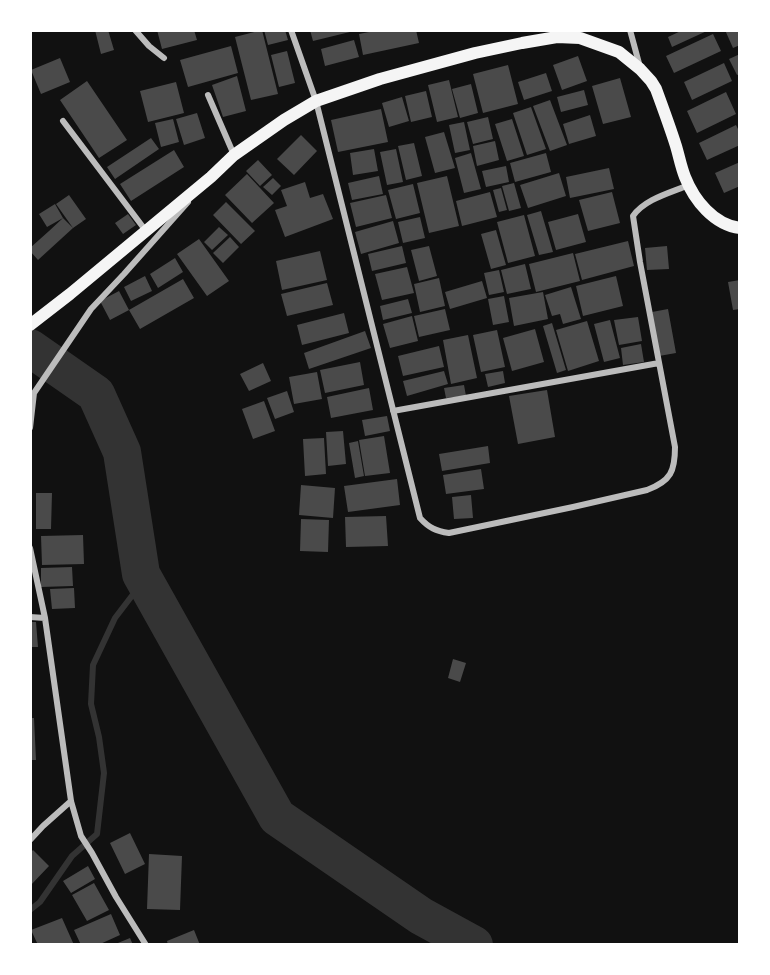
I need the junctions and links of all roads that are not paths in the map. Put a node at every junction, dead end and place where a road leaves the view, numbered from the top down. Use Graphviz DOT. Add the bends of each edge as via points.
graph roads {
  1 [pos="135,30"];
  2 [pos="291,30"];
  3 [pos="630,30"];
  4 [pos="589,36"];
  5 [pos="164,58"];
  6 [pos="640,69"];
  7 [pos="208,95"];
  8 [pos="316,101"];
  9 [pos="63,121"];
  10 [pos="234,156"];
  11 [pos="211,177"];
  12 [pos="689,185"];
  13 [pos="740,228"];
  14 [pos="146,231"];
  15 [pos="30,325"];
  16 [pos="659,363"];
  17 [pos="32,393"];
  18 [pos="393,411"];
  19 [pos="30,428"];
  20 [pos="30,548"];
  21 [pos="30,617"];
  22 [pos="45,618"];
  23 [pos="71,801"];
  24 [pos="30,840"];
  25 [pos="146,945"];
  1 -- 5 [label="street"];
  2 -- 8 [label="street"];
  3 -- 6 [label="street"];
  4 -- 6 [label="main road"];
  4 -- 8 [label="main road" via="557,37 475,53"];
  6 -- 12 [label="main road" via="656,89"];
  7 -- 10 [label="street"];
  8 -- 10 [label="main road"];
  8 -- 18 [label="street"];
  9 -- 14 [label="street"];
  10 -- 11 [label="main road"];
  11 -- 14 [label="main road"];
  11 -- 17 [label="street" via="91,309"];
  12 -- 13 [label="main road" via="710,214"];
  12 -- 16 [label="street" via="652,200 633,216"];
  14 -- 15 [label="main road"];
  16 -- 18 [label="street"];
  16 -- 18 [label="street" via="675,459 672,471 658,486 449,533 428,526 420,518"];
  17 -- 19 [label="street"];
  20 -- 22 [label="street"];
  21 -- 22 [label="street"];
  22 -- 23 [label="street"];
  23 -- 24 [label="street"];
  23 -- 25 [label="street" via="81,836"];
}
